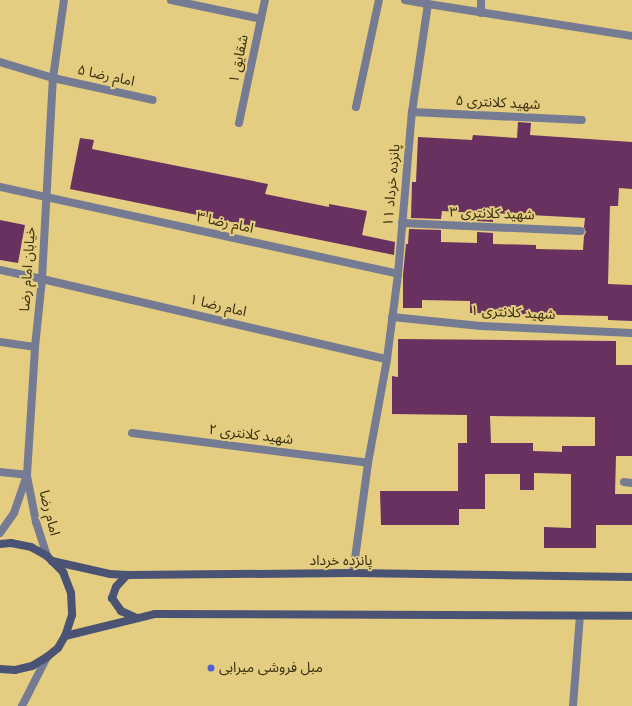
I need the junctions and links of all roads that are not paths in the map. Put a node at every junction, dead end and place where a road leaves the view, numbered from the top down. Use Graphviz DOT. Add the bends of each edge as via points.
graph roads {
  1 [pos="64,0"];
  2 [pos="171,0"];
  3 [pos="265,0"];
  4 [pos="378,0"];
  5 [pos="405,0"];
  6 [pos="481,0"];
  7 [pos="428,4"];
  8 [pos="480,13"];
  9 [pos="260,19"];
  10 [pos="632,36"];
  11 [pos="0,62"];
  12 [pos="53,78"];
  13 [pos="153,100"];
  14 [pos="356,107"];
  15 [pos="412,112"];
  16 [pos="582,120"];
  17 [pos="238,123"];
  18 [pos="0,187"];
  19 [pos="46,197"];
  20 [pos="402,223"];
  21 [pos="581,231"];
  22 [pos="0,270"];
  23 [pos="398,274"];
  24 [pos="42,279"];
  25 [pos="392,317"];
  26 [pos="632,333"];
  27 [pos="0,342"];
  28 [pos="35,347"];
  29 [pos="387,359"];
  30 [pos="132,433"];
  31 [pos="368,463"];
  32 [pos="0,472"];
  33 [pos="27,475"];
  34 [pos="0,533"];
  35 [pos="0,544"];
  36 [pos="50,558"];
  37 [pos="353,573"];
  38 [pos="126,575"];
  39 [pos="632,577"];
  40 [pos="580,616"];
  41 [pos="632,616"];
  42 [pos="137,618"];
  43 [pos="65,636"];
  44 [pos="47,657"];
  45 [pos="0,669"];
  46 [pos="22,706"];
  47 [pos="573,706"];
  1 -- 12 [label="street, خیابان امام رضا"];
  2 -- 9 [label="street"];
  3 -- 9 [label="street, شقایق ۱"];
  4 -- 14 [label="street"];
  5 -- 7 [label="street"];
  6 -- 8 [label="street"];
  7 -- 8 [label="street"];
  7 -- 15 [label="street, پانزده خرداد ۱۱"];
  8 -- 10 [label="street"];
  9 -- 17 [label="street, شقایق ۱"];
  11 -- 12 [label="street, امام رضا ۵"];
  12 -- 13 [label="street, امام رضا ۵"];
  12 -- 19 [label="street, خیابان امام رضا"];
  15 -- 16 [label="street, شهید کلانتری ۵"];
  15 -- 20 [label="street, پانزده خرداد ۱۱"];
  18 -- 19 [label="street, امام رضا ۳"];
  19 -- 23 [label="street, امام رضا ۳"];
  19 -- 24 [label="street, خیابان امام رضا"];
  20 -- 21 [label="street, شهید کلانتری ۳"];
  20 -- 23 [label="street, پانزده خرداد ۱۱"];
  22 -- 24 [label="street, امام رضا ۱"];
  23 -- 25 [label="street, پانزده خرداد ۱۱"];
  24 -- 28 [label="street, خیابان امام رضا"];
  24 -- 29 [label="street, امام رضا ۱"];
  25 -- 26 [label="street, شهید کلانتری ۱" via="481,326"];
  25 -- 29 [label="street, پانزده خرداد ۱۱"];
  27 -- 28 [label="street"];
  28 -- 33 [label="street, خیابان امام رضا"];
  29 -- 31 [label="street, پانزده خرداد ۱۱"];
  30 -- 31 [label="street, شهید کلانتری ۲"];
  31 -- 37 [label="street, پانزده خرداد ۱۱"];
  32 -- 33 [label="street"];
  33 -- 34 [label="street, خیابان امام رضا" via="14,513"];
  33 -- 36 [label="street, امام رضا" via="36,522"];
  35 -- 36 [label="main road" via="11,543 30,547"];
  36 -- 38 [label="main road, پانزده خرداد" via="110,574"];
  36 -- 43 [label="main road" via="63,572 71,593 72,615"];
  37 -- 38 [label="main road, پانزده خرداد"];
  37 -- 39 [label="main road, پانزده خرداد"];
  38 -- 42 [label="main road" via="116,587 112,598 121,611"];
  40 -- 41 [label="main road"];
  40 -- 42 [label="main road" via="163,614"];
  40 -- 47 [label="street"];
  42 -- 43 [label="main road"];
  43 -- 44 [label="main road" via="58,648"];
  44 -- 45 [label="main road" via="32,666 15,670"];
  44 -- 46 [label="street"];
}
